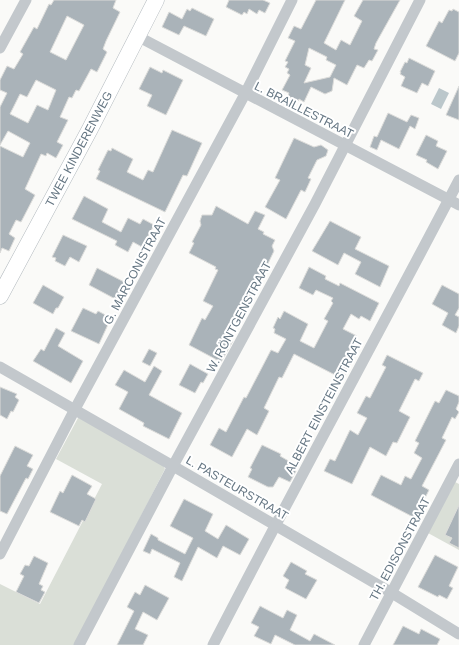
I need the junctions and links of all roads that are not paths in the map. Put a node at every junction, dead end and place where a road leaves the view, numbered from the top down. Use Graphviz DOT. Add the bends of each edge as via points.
graph roads {
  1 [pos="26,0"];
  2 [pos="156,0"];
  3 [pos="292,0"];
  4 [pos="420,0"];
  5 [pos="137,36"];
  6 [pos="0,48"];
  7 [pos="245,94"];
  8 [pos="344,145"];
  9 [pos="459,180"];
  10 [pos="449,200"];
  11 [pos="459,205"];
  12 [pos="0,296"];
  13 [pos="0,367"];
  14 [pos="75,409"];
  15 [pos="459,464"];
  16 [pos="174,466"];
  17 [pos="274,525"];
  18 [pos="0,554"];
  19 [pos="392,593"];
  20 [pos="459,634"];
  21 [pos="79,645"];
  22 [pos="213,645"];
  23 [pos="364,645"];
  1 -- 6 [label="street"];
  2 -- 5 [label="street, TWEE KINDERENWEG"];
  3 -- 7 [label="street, G. MARCONISTRAAT"];
  4 -- 8 [label="street, W. RÖNTGENSTRAAT"];
  5 -- 7 [label="street, L. BRAILLESTRAAT"];
  5 -- 12 [label="street, TWEE KINDERENWEG"];
  7 -- 8 [label="street, L. BRAILLESTRAAT"];
  7 -- 14 [label="street, G. MARCONISTRAAT"];
  8 -- 10 [label="street, L. BRAILLESTRAAT"];
  8 -- 16 [label="street, W. RÖNTGENSTRAAT"];
  9 -- 10 [label="street, ALBERT EINSTEINSTRAAT"];
  10 -- 11 [label="street, L. BRAILLESTRAAT"];
  10 -- 17 [label="street, ALBERT EINSTEINSTRAAT"];
  13 -- 14 [label="street, L. PASTEURSTRAAT"];
  14 -- 16 [label="street, L. PASTEURSTRAAT"];
  14 -- 18 [label="street, G. MARCONISTRAAT"];
  15 -- 19 [label="street, TH. EDISONSTRAAT"];
  16 -- 17 [label="street, L. PASTEURSTRAAT"];
  16 -- 21 [label="street, W. RÖNTGENSTRAAT"];
  17 -- 19 [label="street, L. PASTEURSTRAAT"];
  17 -- 22 [label="street, ALBERT EINSTEINSTRAAT"];
  19 -- 20 [label="street, L. PASTEURSTRAAT"];
  19 -- 23 [label="street, TH. EDISONSTRAAT"];
}
